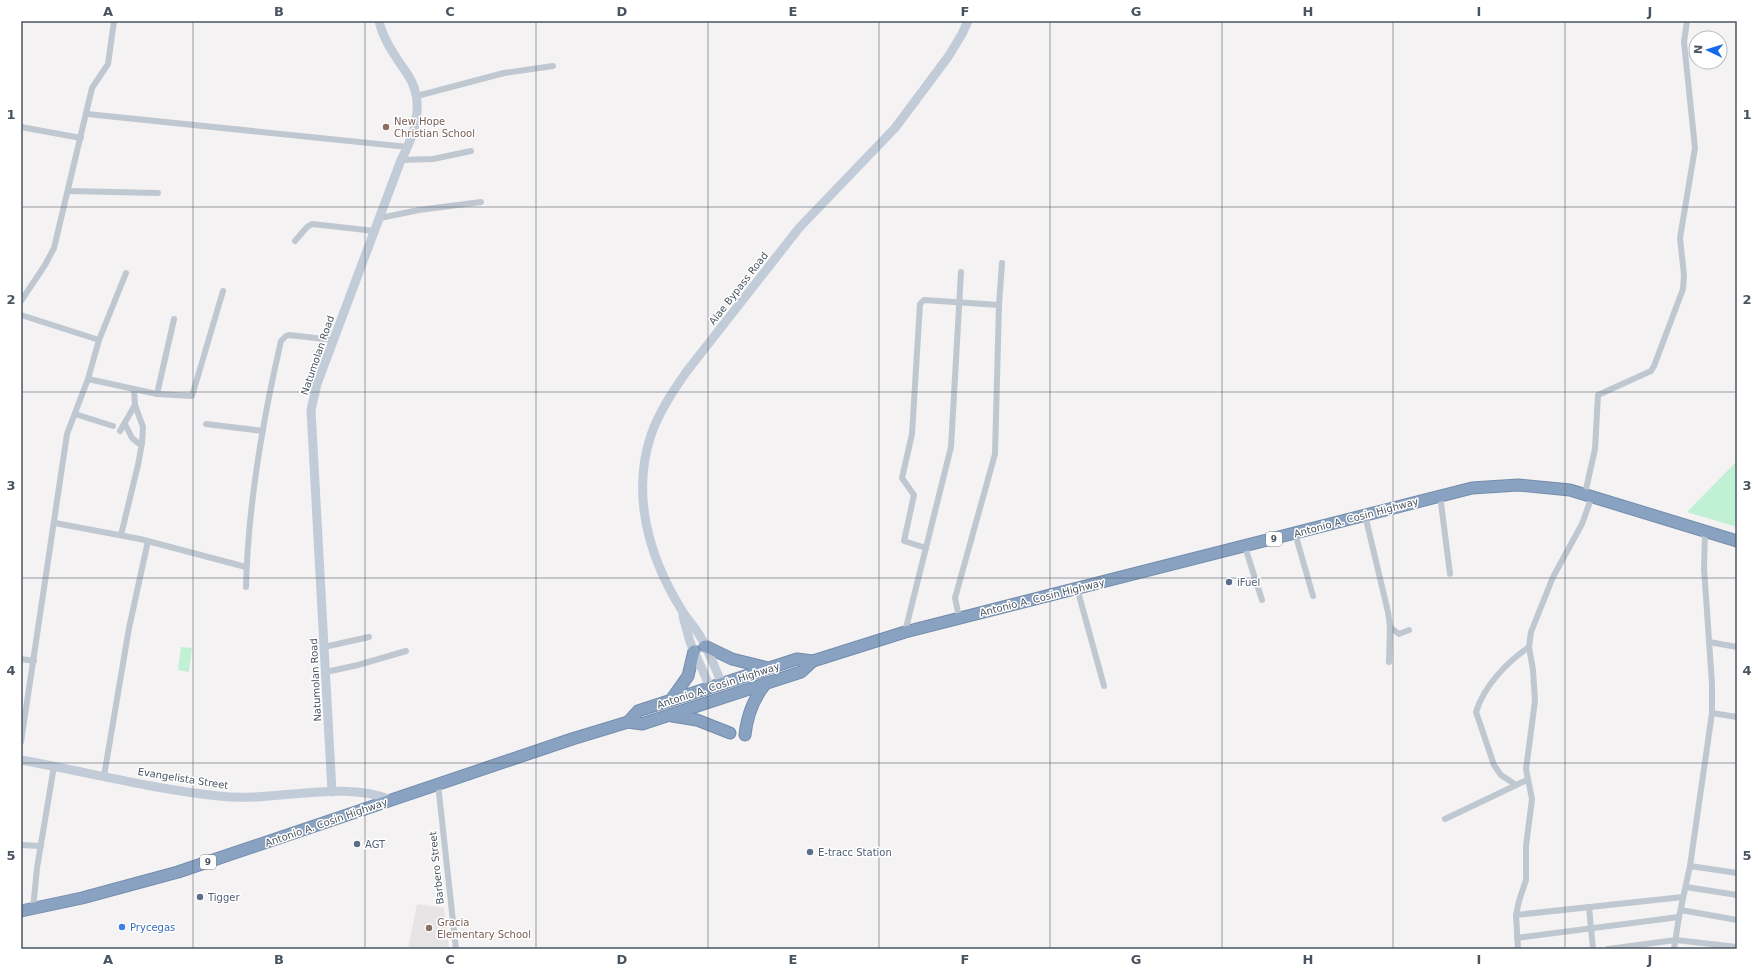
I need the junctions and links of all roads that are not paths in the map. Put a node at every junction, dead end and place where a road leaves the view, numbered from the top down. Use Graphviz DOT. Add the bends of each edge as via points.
graph roads {
  1 [pos="114,21"];
  2 [pos="379,21"];
  3 [pos="968,21"];
  4 [pos="1687,21"];
  5 [pos="552,66"];
  6 [pos="417,96"];
  7 [pos="87,114"];
  8 [pos="21,127"];
  9 [pos="81,138"];
  10 [pos="408,147"];
  11 [pos="471,151"];
  12 [pos="401,160"];
  13 [pos="68,191"];
  14 [pos="158,193"];
  15 [pos="481,202"];
  16 [pos="380,218"];
  17 [pos="375,231"];
  18 [pos="295,241"];
  19 [pos="1002,263"];
  20 [pos="961,272"];
  21 [pos="126,273"];
  22 [pos="223,291"];
  23 [pos="21,300"];
  24 [pos="960,303"];
  25 [pos="999,304"];
  26 [pos="21,315"];
  27 [pos="174,319"];
  28 [pos="99,340"];
  29 [pos="333,340"];
  30 [pos="88,379"];
  31 [pos="134,390"];
  32 [pos="157,394"];
  33 [pos="135,405"];
  34 [pos="75,414"];
  35 [pos="125,424"];
  36 [pos="206,424"];
  37 [pos="113,426"];
  38 [pos="120,431"];
  39 [pos="263,432"];
  40 [pos="142,442"];
  41 [pos="1440,495"];
  42 [pos="1589,495"];
  43 [pos="1365,516"];
  44 [pos="55,523"];
  45 [pos="1705,531"];
  46 [pos="1295,533"];
  47 [pos="121,534"];
  48 [pos="148,541"];
  49 [pos="1737,541"];
  50 [pos="1245,547"];
  51 [pos="926,548"];
  52 [pos="246,567"];
  53 [pos="1450,574"];
  54 [pos="246,588"];
  55 [pos="1077,588"];
  56 [pos="1313,596"];
  57 [pos="1262,600"];
  58 [pos="681,609"];
  59 [pos="959,617"];
  60 [pos="1390,627"];
  61 [pos="1409,630"];
  62 [pos="905,632"];
  63 [pos="369,637"];
  64 [pos="1709,642"];
  65 [pos="705,646"];
  66 [pos="324,647"];
  67 [pos="1529,647"];
  68 [pos="1737,647"];
  69 [pos="406,651"];
  70 [pos="694,651"];
  71 [pos="21,659"];
  72 [pos="34,661"];
  73 [pos="813,661"];
  74 [pos="1389,662"];
  75 [pos="769,668"];
  76 [pos="326,672"];
  77 [pos="766,683"];
  78 [pos="722,684"];
  79 [pos="1104,686"];
  80 [pos="710,688"];
  81 [pos="727,696"];
  82 [pos="671,700"];
  83 [pos="715,700"];
  84 [pos="1712,713"];
  85 [pos="669,715"];
  86 [pos="1737,717"];
  87 [pos="628,722"];
  88 [pos="730,733"];
  89 [pos="745,735"];
  90 [pos="21,742"];
  91 [pos="21,760"];
  92 [pos="54,766"];
  93 [pos="104,776"];
  94 [pos="1527,780"];
  95 [pos="438,784"];
  96 [pos="1516,785"];
  97 [pos="332,792"];
  98 [pos="391,800"];
  99 [pos="1445,819"];
  100 [pos="21,845"];
  101 [pos="41,846"];
  102 [pos="1690,866"];
  103 [pos="1737,873"];
  104 [pos="1686,887"];
  105 [pos="1737,895"];
  106 [pos="1683,897"];
  107 [pos="1589,907"];
  108 [pos="33,909"];
  109 [pos="1681,910"];
  110 [pos="21,911"];
  111 [pos="1516,915"];
  112 [pos="1679,917"];
  113 [pos="1737,920"];
  114 [pos="1590,929"];
  115 [pos="1517,938"];
  116 [pos="1676,940"];
  117 [pos="1737,947"];
  118 [pos="1725,948"];
  119 [pos="456,949"];
  120 [pos="1518,949"];
  121 [pos="1593,949"];
  122 [pos="1608,949"];
  123 [pos="1674,949"];
  1 -- 7 [label="street" via="108,64 92,88"];
  2 -- 6 [label="street, Natumolan Road" via="389,48 409,75"];
  3 -- 58 [label="street, Alae Bypass Road" via="948,57 895,128 790,239 687,371 658,419 648,448 643,486 644,512 651,544"];
  4 -- 42 [label="street" via="1684,42 1695,148 1680,238 1683,288 1651,371 1598,395 1596,450"];
  5 -- 6 [label="street" via="504,73"];
  6 -- 10 [label="street, Natumolan Road" via="416,123"];
  7 -- 9 [label="street"];
  7 -- 10 [label="street"];
  8 -- 9 [label="street"];
  9 -- 13 [label="street"];
  10 -- 12 [label="street, Natumolan Road"];
  11 -- 12 [label="street" via="432,159"];
  12 -- 16 [label="street, Natumolan Road"];
  13 -- 14 [label="street"];
  13 -- 23 [label="street" via="50,257"];
  15 -- 16 [label="street"];
  16 -- 17 [label="street, Natumolan Road"];
  17 -- 18 [label="street" via="312,224"];
  17 -- 29 [label="street, Natumolan Road"];
  19 -- 25 [label="street"];
  20 -- 24 [label="street"];
  21 -- 28 [label="street"];
  22 -- 32 [label="street" via="192,396"];
  24 -- 25 [label="street"];
  24 -- 51 [label="street" via="951,447"];
  24 -- 51 [label="street" via="924,300 919,307 912,434 902,474 904,481 914,492 904,539 909,544"];
  25 -- 59 [label="street" via="995,454 955,598"];
  26 -- 28 [label="street"];
  27 -- 32 [label="street"];
  28 -- 30 [label="street"];
  29 -- 39 [label="street" via="289,335 283,338"];
  29 -- 66 [label="street, Natumolan Road" via="317,384 311,410"];
  30 -- 31 [label="street"];
  30 -- 34 [label="street"];
  31 -- 32 [label="street"];
  31 -- 33 [label="street"];
  33 -- 35 [label="street"];
  33 -- 40 [label="street" via="143,427"];
  34 -- 37 [label="street"];
  34 -- 44 [label="street" via="66,440"];
  35 -- 38 [label="street"];
  35 -- 40 [label="street" via="132,438 138,443"];
  36 -- 39 [label="street"];
  39 -- 52 [label="street" via="255,467"];
  40 -- 47 [label="street"];
  41 -- 42 [label="highway, Antonio A. Cosin Highway / 9" via="1472,488 1518,485 1551,487"];
  41 -- 43 [label="highway, Antonio A. Cosin Highway / 9"];
  41 -- 53 [label="street"];
  42 -- 45 [label="highway, Antonio A. Cosin Highway / 9"];
  42 -- 67 [label="street" via="1582,524 1553,577 1531,632"];
  43 -- 46 [label="highway, Antonio A. Cosin Highway / 9"];
  43 -- 60 [label="street"];
  44 -- 47 [label="street"];
  44 -- 72 [label="street"];
  45 -- 49 [label="highway, Antonio A. Cosin Highway / 9"];
  45 -- 64 [label="street" via="1704,568"];
  46 -- 50 [label="highway, Antonio A. Cosin Highway / 9"];
  46 -- 56 [label="street"];
  47 -- 48 [label="street"];
  48 -- 52 [label="street"];
  48 -- 93 [label="street" via="129,628"];
  50 -- 55 [label="highway, Antonio A. Cosin Highway / 9"];
  50 -- 57 [label="street"];
  51 -- 62 [label="street"];
  52 -- 54 [label="street"];
  55 -- 59 [label="highway, Antonio A. Cosin Highway / 9"];
  55 -- 79 [label="street"];
  58 -- 65 [label="street, Alae Bypass Road"];
  58 -- 70 [label="street, Alae Bypass Road"];
  59 -- 62 [label="highway, Antonio A. Cosin Highway / 9"];
  60 -- 61 [label="street" via="1399,634"];
  60 -- 74 [label="street"];
  62 -- 73 [label="highway, Antonio A. Cosin Highway / 9"];
  63 -- 66 [label="street"];
  64 -- 68 [label="street"];
  64 -- 84 [label="street"];
  65 -- 75 [label="highway" via="732,659"];
  65 -- 78 [label="street, Alae Bypass Road"];
  66 -- 76 [label="street, Natumolan Road"];
  67 -- 94 [label="street" via="1535,701 1526,760"];
  67 -- 96 [label="street" via="1503,668 1476,712 1494,765 1501,775"];
  69 -- 76 [label="street"];
  70 -- 80 [label="street, Alae Bypass Road"];
  70 -- 82 [label="highway" via="688,676"];
  71 -- 72 [label="street"];
  72 -- 90 [label="street"];
  73 -- 75 [label="highway, Antonio A. Cosin Highway / 9" via="797,659"];
  73 -- 77 [label="highway, Antonio A. Cosin Highway / 9" via="801,672"];
  75 -- 78 [label="highway, Antonio A. Cosin Highway / 9"];
  76 -- 97 [label="street, Natumolan Road"];
  77 -- 81 [label="highway, Antonio A. Cosin Highway / 9"];
  77 -- 89 [label="highway" via="749,712"];
  78 -- 80 [label="highway, Antonio A. Cosin Highway / 9"];
  78 -- 81 [label="highway"];
  80 -- 82 [label="highway, Antonio A. Cosin Highway / 9"];
  80 -- 83 [label="highway"];
  81 -- 83 [label="highway, Antonio A. Cosin Highway / 9"];
  82 -- 87 [label="highway, Antonio A. Cosin Highway / 9" via="638,711"];
  83 -- 85 [label="highway, Antonio A. Cosin Highway / 9"];
  84 -- 86 [label="street"];
  84 -- 102 [label="street"];
  85 -- 87 [label="highway, Antonio A. Cosin Highway / 9" via="642,724"];
  85 -- 88 [label="highway" via="698,720"];
  87 -- 95 [label="highway, Antonio A. Cosin Highway / 9"];
  91 -- 92 [label="street, Evangelista Street"];
  92 -- 93 [label="street, Evangelista Street"];
  92 -- 101 [label="street"];
  93 -- 97 [label="street, Evangelista Street" via="219,797 257,798"];
  94 -- 96 [label="street"];
  94 -- 111 [label="street" via="1532,799 1526,846 1527,876"];
  95 -- 98 [label="highway, Antonio A. Cosin Highway / 9"];
  95 -- 119 [label="street, Barbero Street"];
  96 -- 99 [label="street"];
  97 -- 98 [label="street, Evangelista Street" via="380,796"];
  98 -- 108 [label="highway, Antonio A. Cosin Highway / 9" via="178,872"];
  100 -- 101 [label="street"];
  101 -- 108 [label="street"];
  102 -- 103 [label="street"];
  102 -- 104 [label="street"];
  104 -- 105 [label="street"];
  104 -- 106 [label="street"];
  106 -- 107 [label="street"];
  106 -- 109 [label="street"];
  107 -- 111 [label="street"];
  107 -- 114 [label="street"];
  108 -- 110 [label="highway, Antonio A. Cosin Highway / 9"];
  109 -- 112 [label="street"];
  109 -- 113 [label="street"];
  111 -- 115 [label="street"];
  112 -- 114 [label="street"];
  112 -- 116 [label="street"];
  114 -- 115 [label="street"];
  114 -- 121 [label="street"];
  115 -- 120 [label="street"];
  116 -- 118 [label="street"];
  116 -- 122 [label="street"];
  116 -- 123 [label="street"];
  117 -- 118 [label="street"];
}
